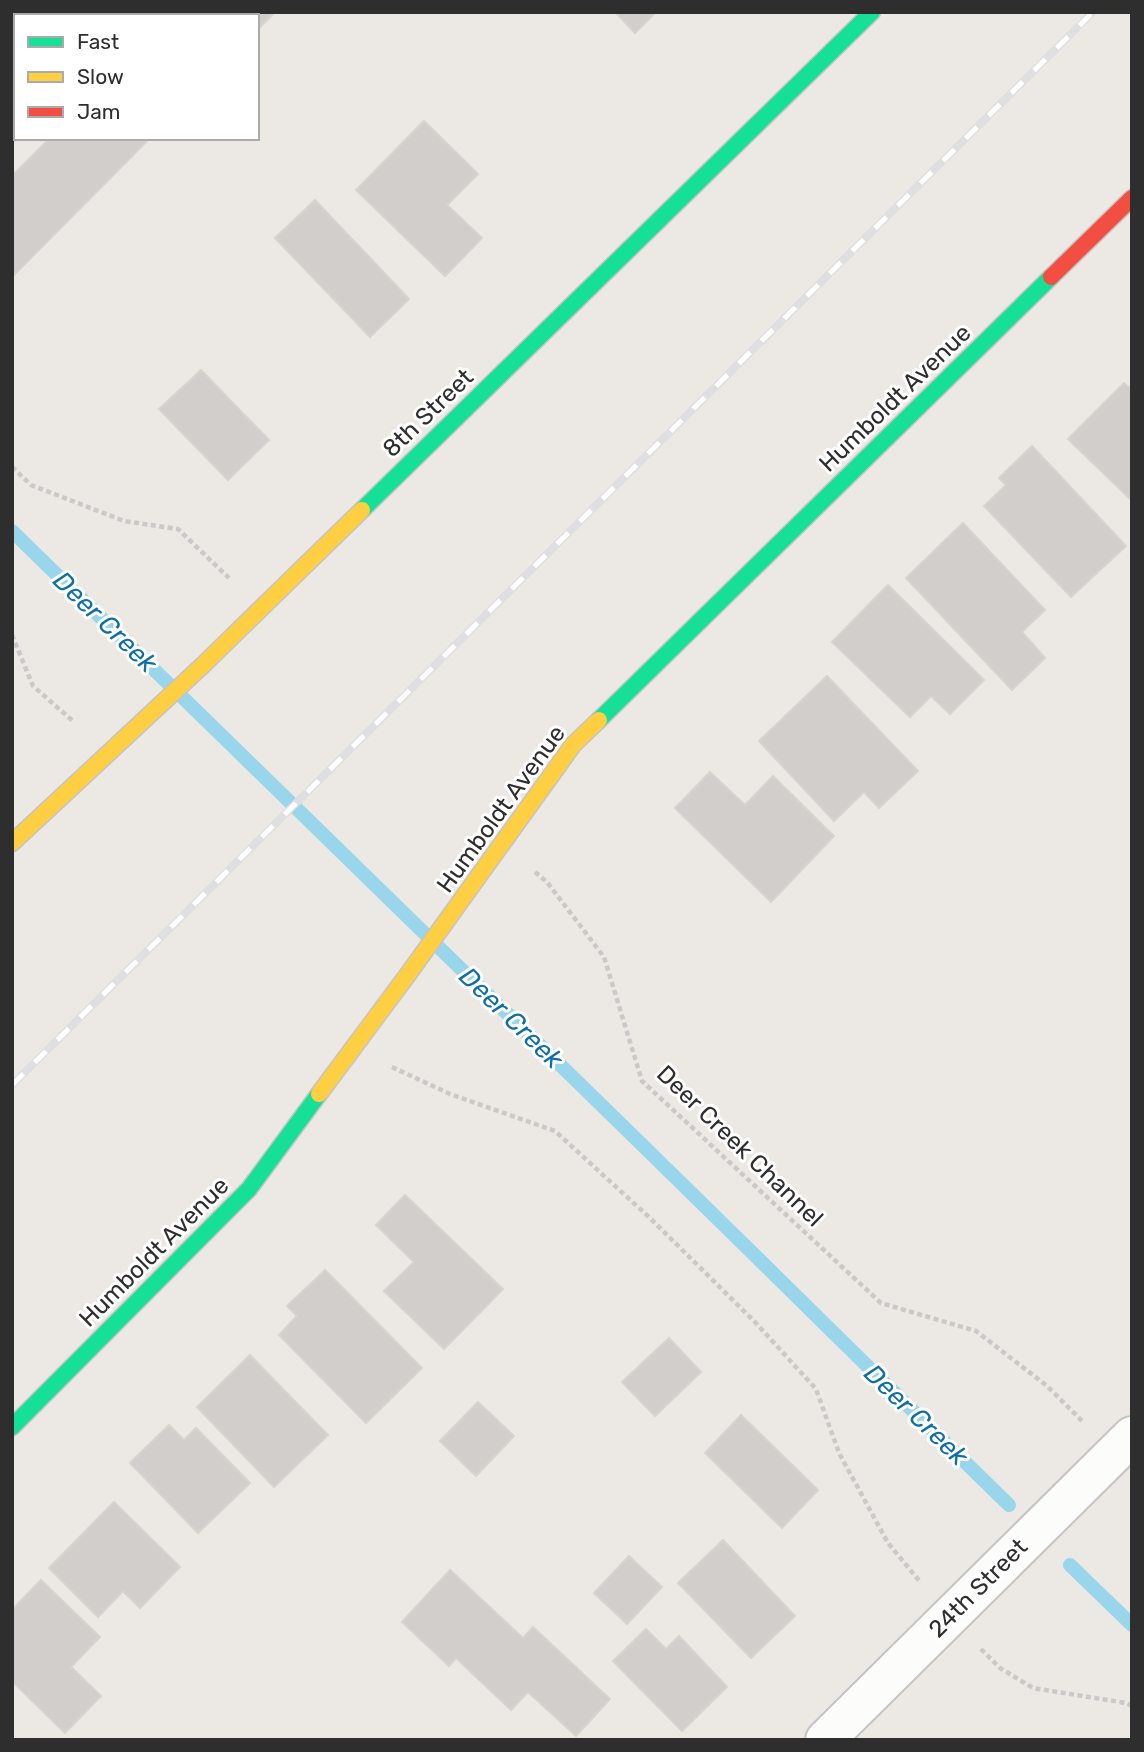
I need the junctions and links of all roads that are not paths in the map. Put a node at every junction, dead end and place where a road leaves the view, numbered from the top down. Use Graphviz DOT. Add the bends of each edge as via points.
graph roads {
  1 [pos="872,12"];
  2 [pos="1132,198"];
  3 [pos="12,843"];
  4 [pos="12,1427"];
  5 [pos="1123,1444"];
  6 [pos="825,1740"];
  1 -- 3 [label="street, 8th Street" via="203,665"];
  2 -- 4 [label="street, Humboldt Avenue" via="573,745 249,1189"];
  5 -- 6 [label="street, 24th Street"];
}
